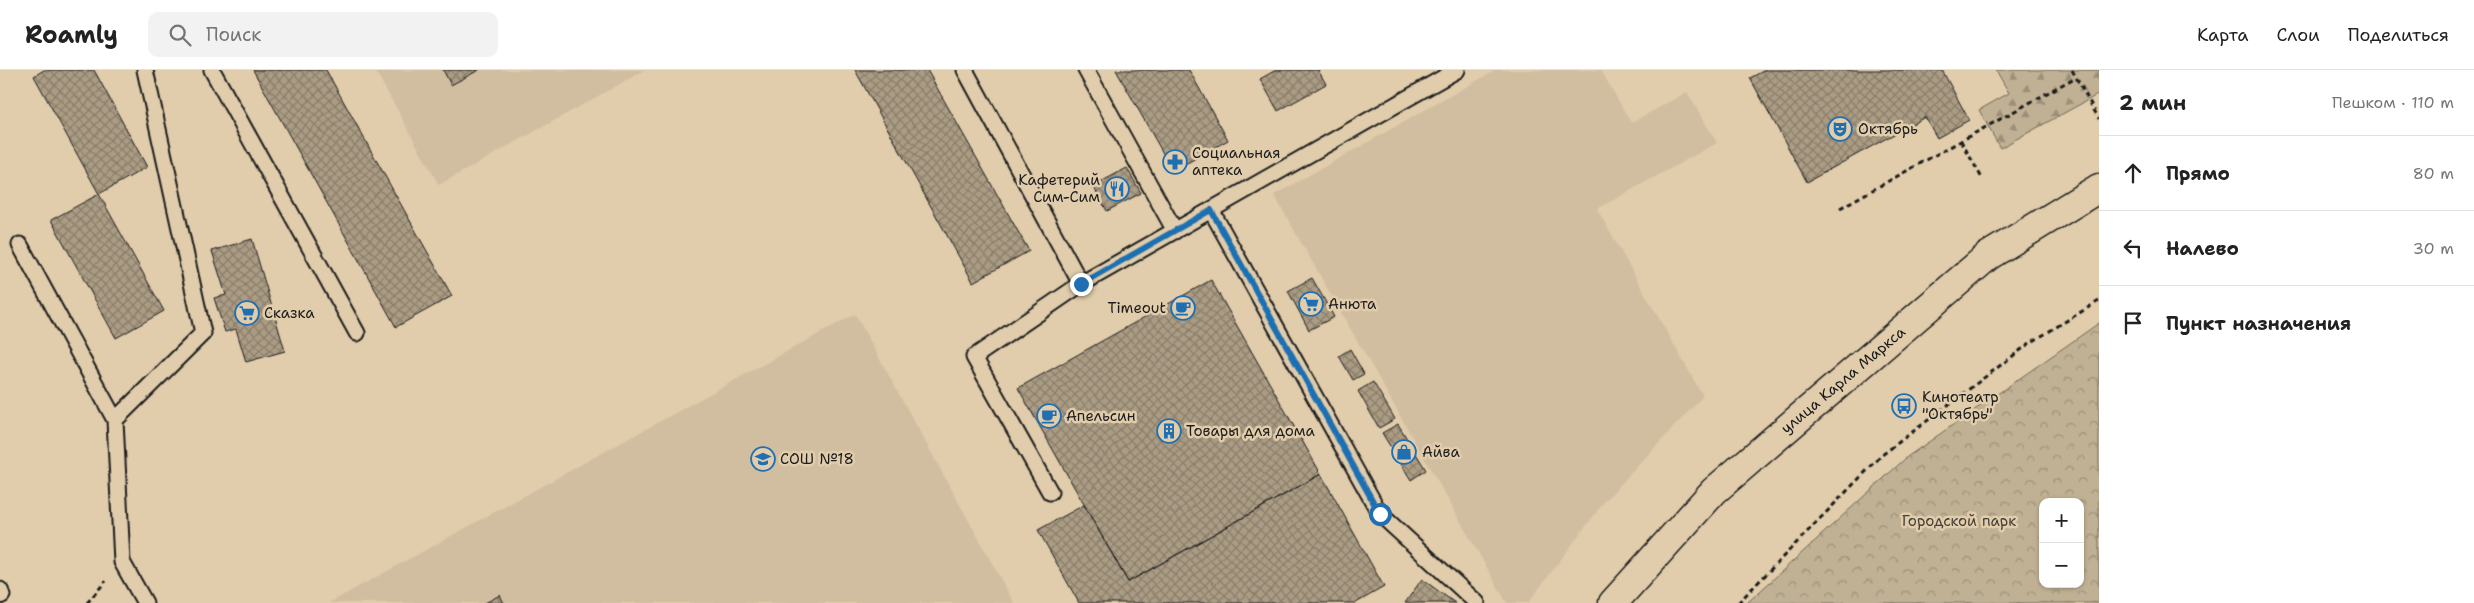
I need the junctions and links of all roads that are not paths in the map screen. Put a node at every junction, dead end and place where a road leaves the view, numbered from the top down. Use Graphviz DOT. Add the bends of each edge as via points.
graph roads {
  1 [pos="145,70"];
  2 [pos="212,70"];
  3 [pos="965,70"];
  4 [pos="1086,70"];
  5 [pos="1457,70"];
  6 [pos="2099,188"];
  7 [pos="1211,210"];
  8 [pos="1175,231"];
  9 [pos="20,245"];
  10 [pos="1081,284"];
  11 [pos="358,333"];
  12 [pos="115,420"];
  13 [pos="1050,492"];
  14 [pos="0,590"];
  15 [pos="0,596"];
  16 [pos="145,603"];
  17 [pos="1477,603"];
  18 [pos="1613,603"];
  1 -- 12 [label="lane" via="203,333"];
  2 -- 11 [label="lane"];
  3 -- 10 [label="lane"];
  4 -- 8 [label="lane"];
  5 -- 7 [label="lane"];
  6 -- 18 [label="street, улица Карла Маркса" via="1988,256 1728,478"];
  7 -- 8 [label="lane"];
  7 -- 17 [label="lane" via="1380,514"];
  8 -- 10 [label="lane"];
  9 -- 12 [label="lane"];
  10 -- 13 [label="lane" via="974,357"];
  12 -- 16 [label="lane" via="122,562"];
  14 -- 15 [label="lane"];
}
